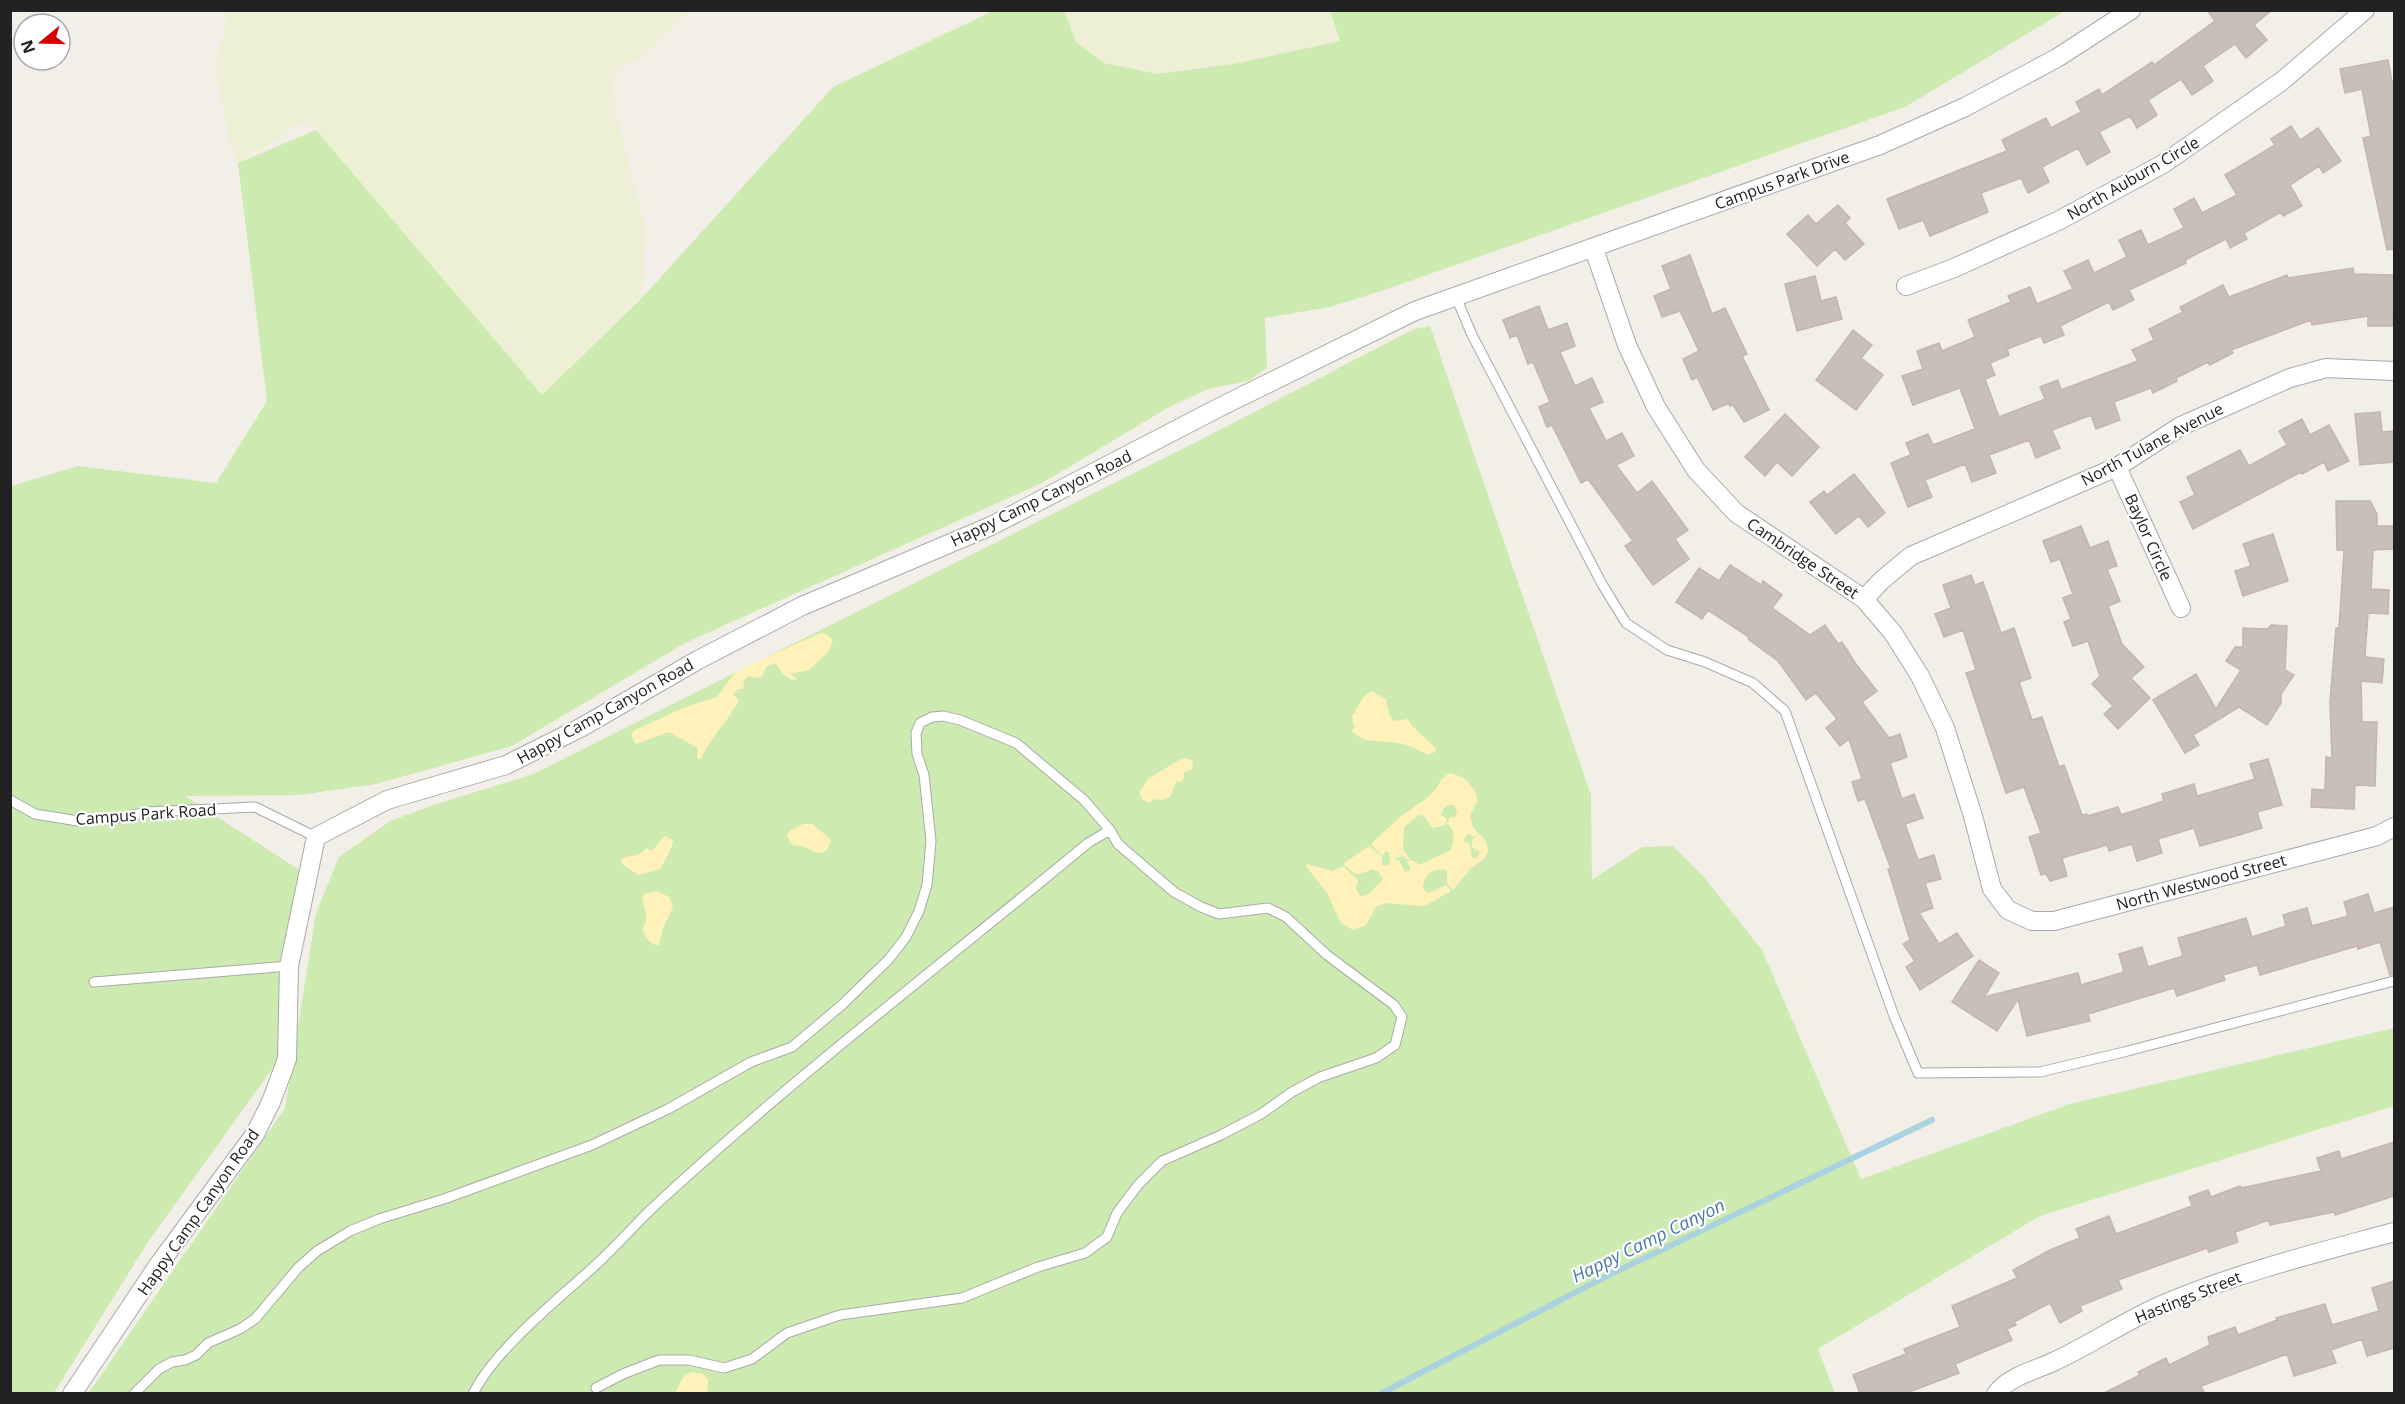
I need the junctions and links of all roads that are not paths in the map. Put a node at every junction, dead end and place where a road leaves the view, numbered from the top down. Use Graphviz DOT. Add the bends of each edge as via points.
graph roads {
  1 [pos="2131,10"];
  2 [pos="2365,10"];
  3 [pos="1594,249"];
  4 [pos="1906,286"];
  5 [pos="1456,297"];
  6 [pos="1415,311"];
  7 [pos="2394,371"];
  8 [pos="2117,467"];
  9 [pos="1864,599"];
  10 [pos="2181,608"];
  11 [pos="10,800"];
  12 [pos="2394,827"];
  13 [pos="1110,830"];
  14 [pos="316,837"];
  15 [pos="2008,910"];
  16 [pos="290,966"];
  17 [pos="2394,981"];
  18 [pos="94,982"];
  19 [pos="2394,1232"];
  20 [pos="596,1388"];
  21 [pos="72,1394"];
  22 [pos="134,1394"];
  23 [pos="473,1394"];
  24 [pos="1996,1394"];
  1 -- 3 [label="street, Campus Park Drive" via="2057,58 1965,107 1880,145"];
  2 -- 4 [label="street, North Auburn Circle" via="2282,81 2163,164 2058,221"];
  3 -- 5 [label="street, Campus Park Drive"];
  3 -- 9 [label="street, Cambridge Street" via="1627,345 1656,407 1696,470 1736,513"];
  5 -- 6 [label="street, Campus Park Drive"];
  5 -- 17 [label="lane" via="1472,335 1626,623 1668,650 1753,683 1785,711 1918,1073 2040,1071"];
  6 -- 14 [label="street, Happy Camp Canyon Road" via="991,526 802,606 698,660 582,728 506,765 387,800"];
  7 -- 8 [label="street, North Tulane Avenue" via="2326,368 2290,378 2181,426"];
  8 -- 9 [label="street, North Tulane Avenue" via="1911,556"];
  8 -- 10 [label="street, Baylor Circle"];
  9 -- 15 [label="street, Cambridge Street" via="1893,633 1920,676 1945,728 1992,889"];
  11 -- 14 [label="lane, Campus Park Road" via="35,814 78,822 147,812 255,807"];
  12 -- 15 [label="street, North Westwood Street" via="2377,836 2054,921 2032,921"];
  13 -- 20 [label="lane" via="1118,844 1146,870 1200,907 1219,914 1268,908 1286,917 1327,956 1394,1005 1402,1017 1395,1045 1376,1058 1320,1077 1261,1114 1162,1161 1138,1185 1107,1238 1085,1253 1038,1267 962,1298 840,1315 787,1333 752,1359 724,1368 689,1360 659,1360"];
  13 -- 22 [label="lane" via="1084,800 1016,743 943,716 921,723 916,733 917,754 924,776 931,841 927,885 919,911 889,959 792,1047 751,1062 668,1109 592,1145 350,1231 316,1251 247,1324 217,1338 196,1355 159,1369"];
  13 -- 23 [label="lane" via="1088,843 816,1065 660,1200 508,1347 482,1376"];
  14 -- 16 [label="street, Happy Camp Canyon Road"];
  16 -- 18 [label="lane"];
  16 -- 21 [label="street, Happy Camp Canyon Road" via="287,1059 255,1134 159,1264"];
  19 -- 24 [label="street, Hastings Street" via="2261,1268 2162,1304 2015,1379"];
}
